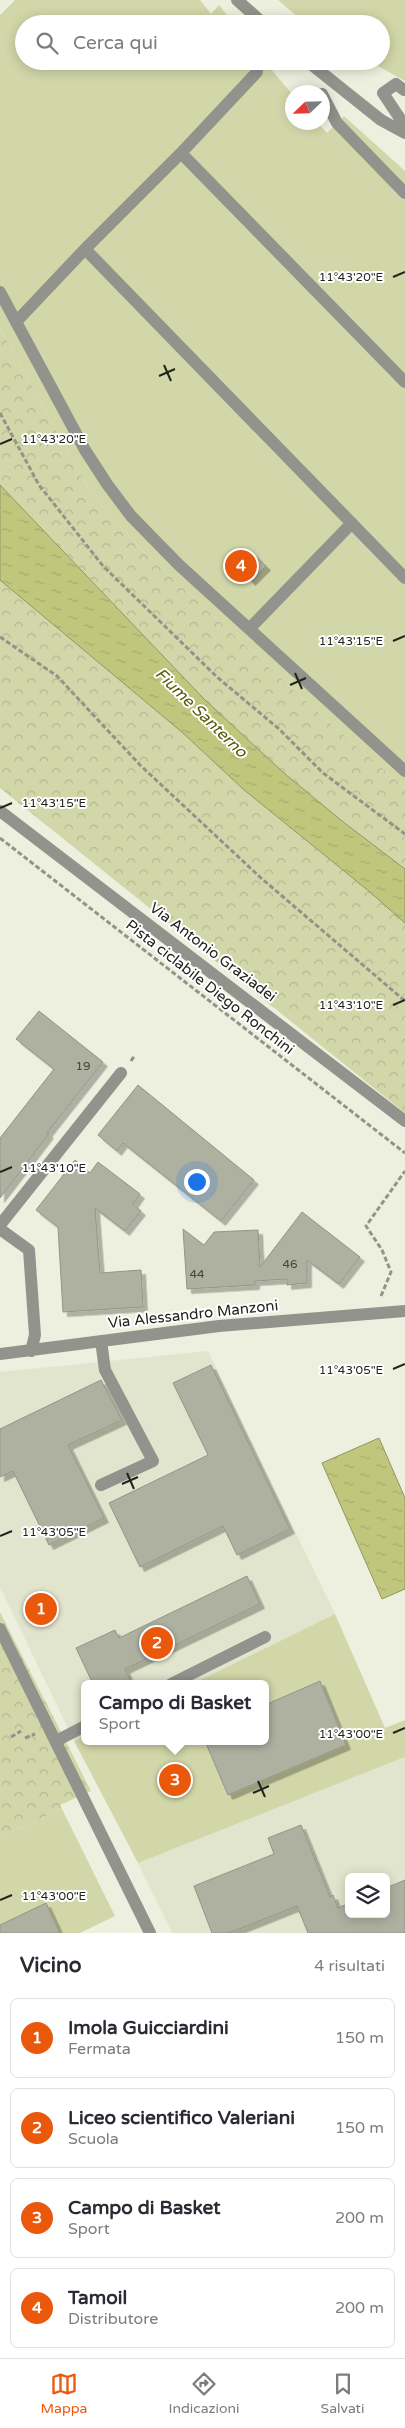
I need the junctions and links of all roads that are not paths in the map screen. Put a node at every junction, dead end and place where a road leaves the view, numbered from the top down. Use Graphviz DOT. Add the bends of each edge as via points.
graph roads {
  1 [pos="237,0"];
  2 [pos="254,15"];
  3 [pos="311,70"];
  4 [pos="318,70"];
  5 [pos="257,72"];
  6 [pos="318,85"];
  7 [pos="404,90"];
  8 [pos="330,109"];
  9 [pos="405,126"];
  10 [pos="405,133"];
  11 [pos="181,153"];
  12 [pos="405,193"];
  13 [pos="85,249"];
  14 [pos="0,292"];
  15 [pos="16,322"];
  16 [pos="405,382"];
  17 [pos="352,523"];
  18 [pos="405,578"];
  19 [pos="249,629"];
  20 [pos="405,771"];
  21 [pos="0,811"];
  22 [pos="121,1073"];
  23 [pos="405,1121"];
  24 [pos="0,1227"];
  25 [pos="405,1305"];
  26 [pos="391,1311"];
  27 [pos="405,1311"];
  28 [pos="101,1341"];
  29 [pos="31,1350"];
  30 [pos="0,1354"];
  31 [pos="101,1485"];
  32 [pos="0,1629"];
  33 [pos="265,1637"];
  34 [pos="179,1680"];
  35 [pos="81,1728"];
  36 [pos="56,1740"];
  37 [pos="150,1933"];
  1 -- 2 [label="street"];
  3 -- 6 [label="street"];
  4 -- 10 [label="street" via="381,120"];
  5 -- 11 [label="street"];
  7 -- 9 [label="street" via="396,84 383,93"];
  8 -- 12 [label="street" via="337,123"];
  11 -- 13 [label="street"];
  11 -- 16 [label="street"];
  13 -- 15 [label="street"];
  13 -- 17 [label="street"];
  14 -- 15 [label="street"];
  15 -- 19 [label="street" via="85,450 107,484 132,516 179,565"];
  17 -- 18 [label="street"];
  17 -- 19 [label="street"];
  19 -- 20 [label="street"];
  21 -- 23 [label="street, Via Antonio Graziadei"];
  22 -- 24 [label="street"];
  24 -- 29 [label="street" via="29,1250 35,1335"];
  25 -- 26 [label="street, Via Alessandro Manzoni"];
  26 -- 27 [label="street, Via Alessandro Manzoni"];
  26 -- 28 [label="street, Via Alessandro Manzoni" via="219,1326"];
  28 -- 29 [label="street, Via Alessandro Manzoni"];
  28 -- 31 [label="street" via="104,1370 153,1461"];
  29 -- 30 [label="street, Via Alessandro Manzoni"];
  32 -- 36 [label="street"];
  33 -- 34 [label="street"];
  35 -- 36 [label="street"];
  36 -- 37 [label="street"];
}
